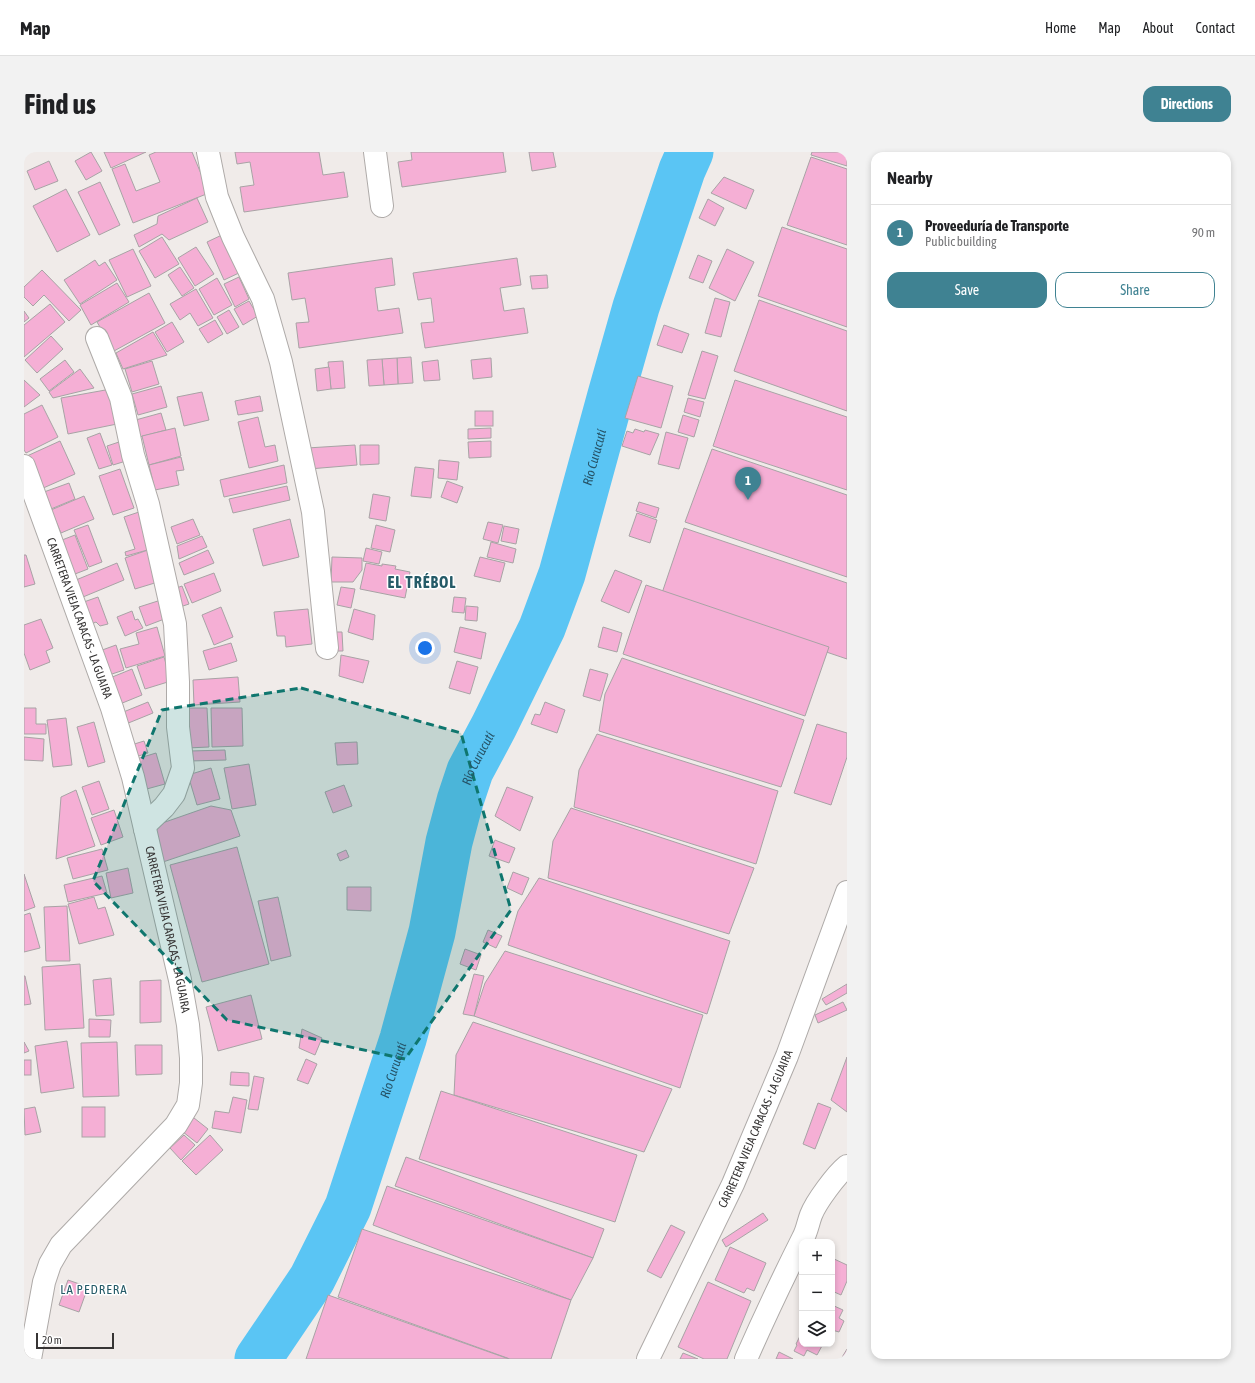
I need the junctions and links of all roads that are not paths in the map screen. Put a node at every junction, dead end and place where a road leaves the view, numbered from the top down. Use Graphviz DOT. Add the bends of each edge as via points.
graph roads {
  1 [pos="208,152"];
  2 [pos="375,152"];
  3 [pos="382,206"];
  4 [pos="97,338"];
  5 [pos="24,466"];
  6 [pos="327,648"];
  7 [pos="145,829"];
  8 [pos="847,892"];
  9 [pos="847,1166"];
  10 [pos="30,1359"];
  11 [pos="648,1359"];
  12 [pos="746,1359"];
  1 -- 6 [label="main road" via="216,197 263,299 281,362 313,512"];
  2 -- 3 [label="main road"];
  4 -- 7 [label="main road" via="121,398 175,624 178,727 183,768 174,794 146,824"];
  5 -- 7 [label="main road, CARRETERA VIEJA CARACAS - LA GUAIRA" via="112,708 133,777"];
  7 -- 10 [label="main road, CARRETERA VIEJA CARACAS - LA GUAIRA" via="188,1025 191,1058 188,1105 176,1125 62,1245 50,1264 44,1282"];
  8 -- 11 [label="main road, CARRETERA VIEJA CARACAS - LA GUAIRA" via="787,1056 733,1184"];
  9 -- 12 [label="main road" via="819,1201 812,1214"];
}
